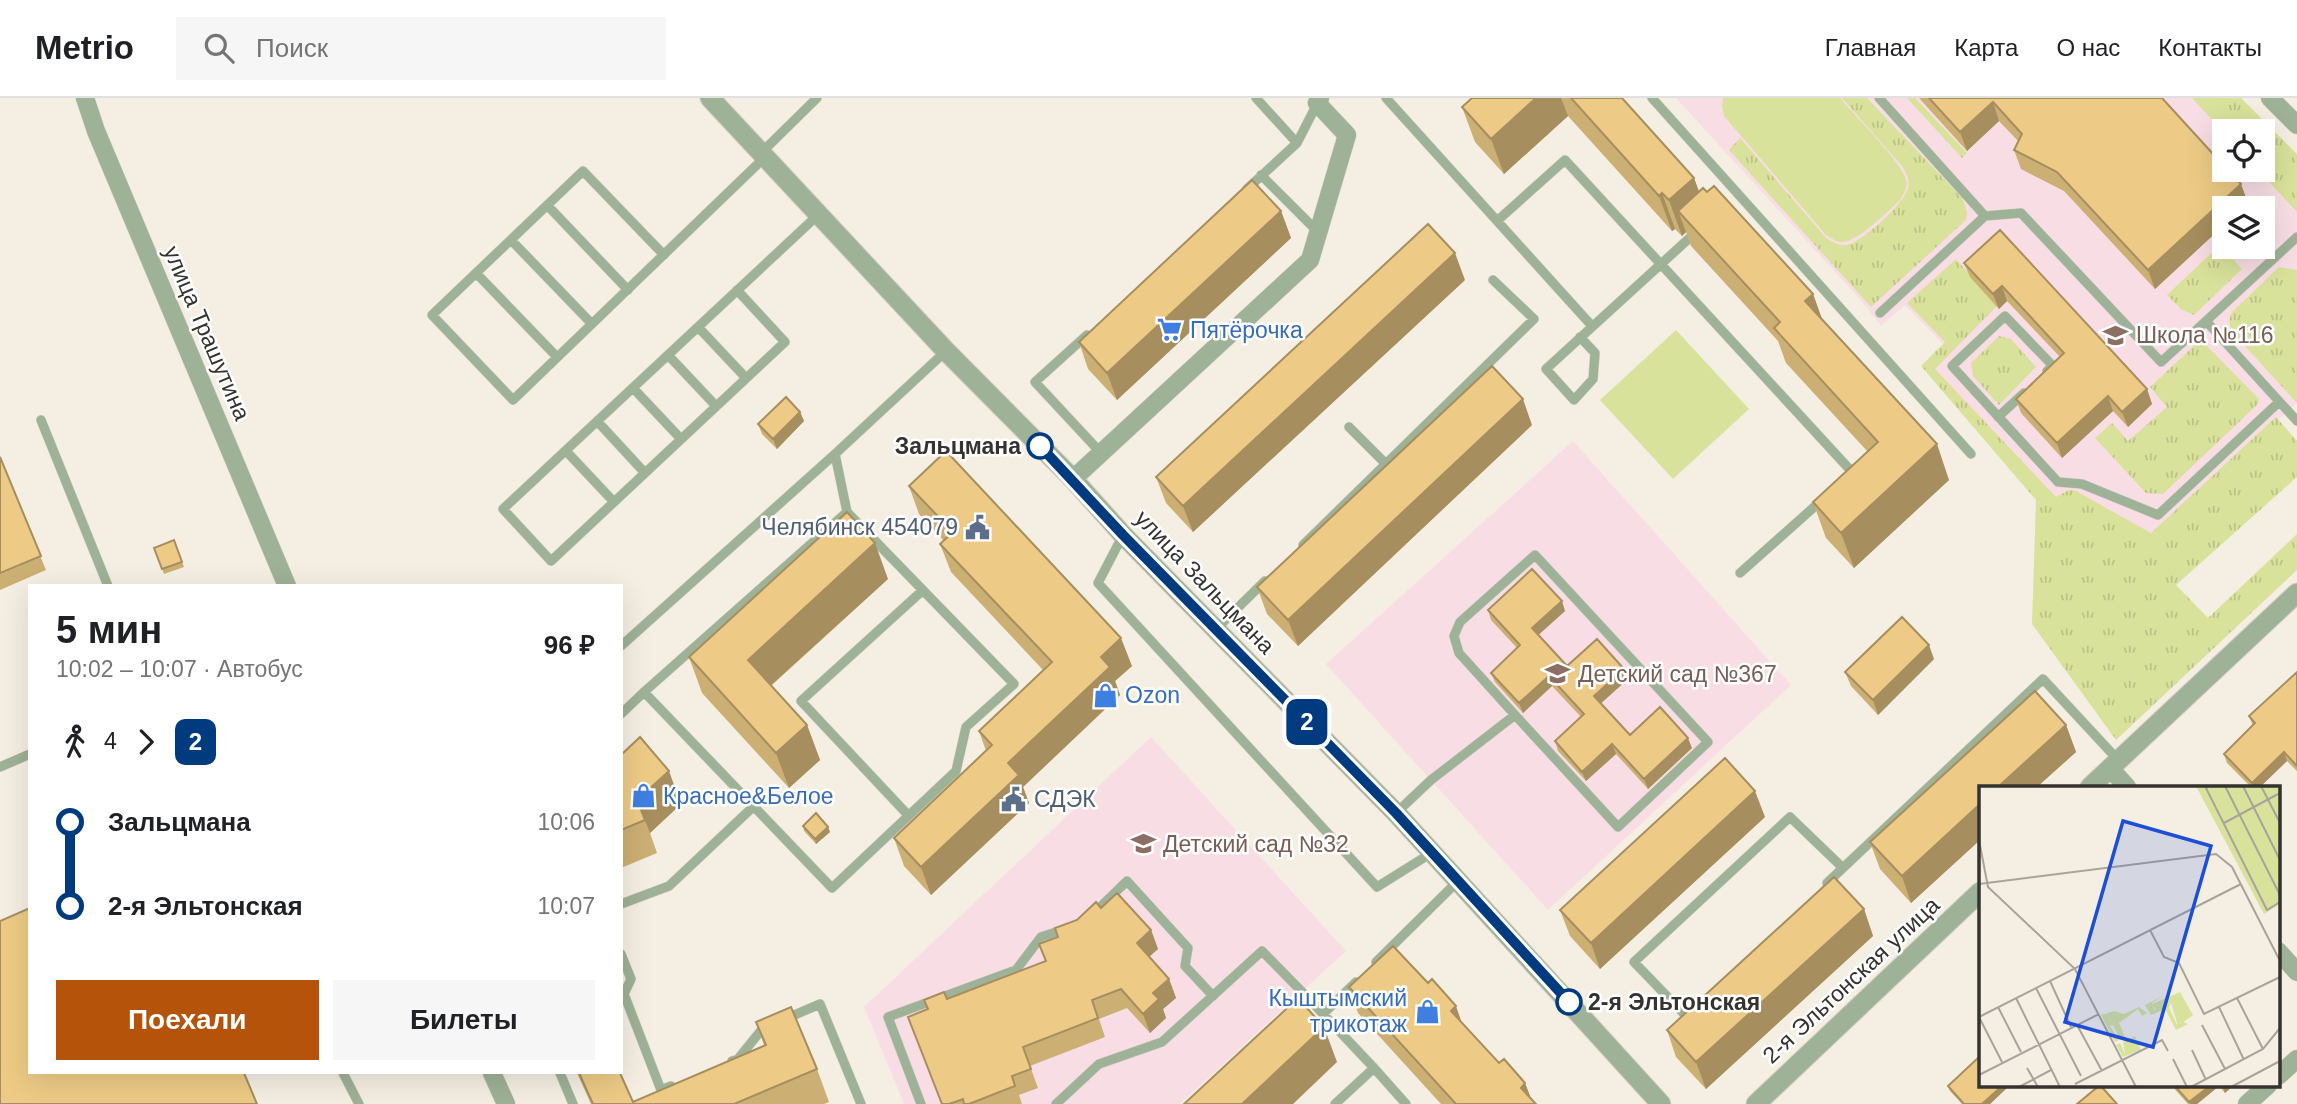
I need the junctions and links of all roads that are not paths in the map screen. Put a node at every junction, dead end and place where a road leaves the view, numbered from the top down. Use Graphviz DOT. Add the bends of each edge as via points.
graph roads {
  1 [pos="85,98"];
  2 [pos="710,98"];
  3 [pos="817,98"];
  4 [pos="1256,98"];
  5 [pos="1386,98"];
  6 [pos="1652,98"];
  7 [pos="1879,98"];
  8 [pos="2270,98"];
  9 [pos="1318,101"];
  10 [pos="2297,125"];
  11 [pos="1297,143"];
  12 [pos="763,155"];
  13 [pos="1261,176"];
  14 [pos="1241,194"];
  15 [pos="1738,194"];
  16 [pos="1728,202"];
  17 [pos="547,205"];
  18 [pos="820,214"];
  19 [pos="1985,216"];
  20 [pos="1497,221"];
  21 [pos="1699,229"];
  22 [pos="1318,232"];
  23 [pos="2297,237"];
  24 [pos="511,240"];
  25 [pos="664,255"];
  26 [pos="1660,265"];
  27 [pos="476,273"];
  28 [pos="1493,280"];
  29 [pos="628,289"];
  30 [pos="737,290"];
  31 [pos="1880,313"];
  32 [pos="2206,321"];
  33 [pos="592,324"];
  34 [pos="1097,326"];
  35 [pos="1592,326"];
  36 [pos="698,327"];
  37 [pos="1580,337"];
  38 [pos="946,351"];
  39 [pos="668,355"];
  40 [pos="557,357"];
  41 [pos="2044,374"];
  42 [pos="746,378"];
  43 [pos="2035,383"];
  44 [pos="633,388"];
  45 [pos="2279,402"];
  46 [pos="716,406"];
  47 [pos="1998,417"];
  48 [pos="41,421"];
  49 [pos="597,421"];
  50 [pos="2297,421"];
  51 [pos="1349,427"];
  52 [pos="681,439"];
  53 [pos="566,451"];
  54 [pos="1101,453"];
  55 [pos="835,454"];
  56 [pos="1971,454"];
  57 [pos="1385,464"];
  58 [pos="645,473"];
  59 [pos="1073,479"];
  60 [pos="1843,482"];
  61 [pos="1834,490"];
  62 [pos="614,502"];
  63 [pos="847,512"];
  64 [pos="1123,535"];
  65 [pos="1296,551"];
  66 [pos="1276,571"];
  67 [pos="1740,573"];
  68 [pos="107,584"];
  69 [pos="286,584"];
  70 [pos="922,591"];
  71 [pos="2297,593"];
  72 [pos="1216,629"];
  73 [pos="623,644"];
  74 [pos="644,692"];
  75 [pos="623,712"];
  76 [pos="1515,715"];
  77 [pos="28,755"];
  78 [pos="2114,764"];
  79 [pos="0,768"];
  80 [pos="2091,786"];
  81 [pos="2126,786"];
  82 [pos="754,806"];
  83 [pos="1396,813"];
  84 [pos="908,815"];
  85 [pos="1433,852"];
  86 [pos="1843,868"];
  87 [pos="1459,880"];
  88 [pos="1824,887"];
  89 [pos="1979,893"];
  90 [pos="623,903"];
  91 [pos="1085,922"];
  92 [pos="1074,926"];
  93 [pos="2280,953"];
  94 [pos="623,959"];
  95 [pos="2296,968"];
  96 [pos="1213,996"];
  97 [pos="1308,998"];
  98 [pos="1696,1007"];
  99 [pos="1298,1008"];
  100 [pos="1323,1014"];
  101 [pos="2297,1059"];
  102 [pos="726,1064"];
  103 [pos="1374,1068"];
  104 [pos="344,1074"];
  105 [pos="492,1074"];
  106 [pos="560,1074"];
  107 [pos="2280,1074"];
  108 [pos="687,1079"];
  109 [pos="2268,1086"];
  110 [pos="359,1104"];
  111 [pos="506,1104"];
  112 [pos="573,1104"];
  113 [pos="861,1104"];
  114 [pos="921,1104"];
  115 [pos="1056,1104"];
  116 [pos="1335,1104"];
  117 [pos="1406,1104"];
  118 [pos="1661,1104"];
  119 [pos="1756,1104"];
  120 [pos="2247,1104"];
  1 -- 69 [label="street, улица Трашутина"];
  2 -- 12 [label="street, улица Зальцмана"];
  3 -- 12 [label="lane"];
  4 -- 11 [label="lane"];
  5 -- 20 [label="lane"];
  6 -- 15 [label="lane"];
  7 -- 19 [label="lane"];
  8 -- 10 [label="street"];
  9 -- 11 [label="lane"];
  9 -- 22 [label="street" via="1347,135"];
  11 -- 13 [label="lane"];
  12 -- 18 [label="street, улица Зальцмана"];
  12 -- 25 [label="lane"];
  13 -- 14 [label="lane"];
  13 -- 22 [label="lane"];
  15 -- 16 [label="lane"];
  15 -- 56 [label="lane"];
  17 -- 24 [label="lane"];
  17 -- 25 [label="lane" via="583,171"];
  17 -- 29 [label="lane"];
  18 -- 30 [label="lane"];
  18 -- 38 [label="street, улица Зальцмана"];
  19 -- 31 [label="lane"];
  19 -- 32 [label="lane" via="2021,213 2161,362"];
  20 -- 26 [label="lane" via="1565,160"];
  20 -- 35 [label="lane"];
  21 -- 26 [label="lane"];
  22 -- 54 [label="street" via="1310,260"];
  23 -- 32 [label="lane"];
  24 -- 27 [label="lane"];
  24 -- 33 [label="lane"];
  25 -- 29 [label="lane"];
  26 -- 35 [label="lane"];
  26 -- 60 [label="lane" via="1853,473"];
  27 -- 40 [label="lane"];
  27 -- 40 [label="lane" via="432,315 513,400"];
  28 -- 57 [label="lane" via="1534,319"];
  29 -- 33 [label="lane"];
  30 -- 36 [label="lane"];
  30 -- 42 [label="lane" via="785,342"];
  32 -- 45 [label="lane"];
  33 -- 40 [label="lane"];
  34 -- 54 [label="lane" via="1035,382"];
  35 -- 37 [label="lane"];
  36 -- 39 [label="lane"];
  36 -- 42 [label="lane"];
  37 -- 37 [label="lane" via="1546,369 1574,400 1593,379 1595,353"];
  38 -- 55 [label="lane"];
  38 -- 59 [label="street, улица Зальцмана"];
  39 -- 44 [label="lane"];
  39 -- 46 [label="lane"];
  41 -- 47 [label="lane" via="2053,366 2005,316 1952,366"];
  42 -- 46 [label="lane"];
  43 -- 47 [label="lane"];
  44 -- 49 [label="lane"];
  44 -- 52 [label="lane"];
  45 -- 47 [label="lane" via="2158,514 2082,484 2058,482"];
  45 -- 50 [label="lane"];
  46 -- 52 [label="lane"];
  48 -- 68 [label="lane"];
  49 -- 53 [label="lane"];
  49 -- 58 [label="lane"];
  51 -- 57 [label="lane"];
  52 -- 58 [label="lane"];
  53 -- 62 [label="lane"];
  53 -- 62 [label="lane" via="503,509 542,552 551,561"];
  54 -- 59 [label="street"];
  55 -- 63 [label="lane"];
  55 -- 73 [label="lane"];
  57 -- 65 [label="lane"];
  58 -- 62 [label="lane"];
  59 -- 64 [label="street, улица Зальцмана"];
  61 -- 67 [label="lane"];
  63 -- 70 [label="lane"];
  63 -- 74 [label="lane"];
  64 -- 72 [label="street, улица Зальцмана"];
  64 -- 85 [label="lane" via="1098,583 1377,887"];
  66 -- 72 [label="lane"];
  70 -- 84 [label="lane" via="1014,684 966,727 956,771"];
  70 -- 84 [label="lane" via="801,701"];
  71 -- 78 [label="street"];
  72 -- 83 [label="street, улица Зальцмана"];
  74 -- 75 [label="lane"];
  74 -- 82 [label="lane"];
  76 -- 76 [label="lane" via="1618,827 1708,742 1535,555 1460,622 1454,636 1459,653"];
  76 -- 83 [label="lane"];
  77 -- 79 [label="lane"];
  78 -- 80 [label="street"];
  78 -- 81 [label="street"];
  78 -- 86 [label="lane" via="2043,679"];
  82 -- 84 [label="lane" via="832,888"];
  82 -- 90 [label="lane" via="668,886"];
  83 -- 85 [label="street, улица Зальцмана"];
  85 -- 87 [label="street, улица Зальцмана"];
  86 -- 88 [label="lane"];
  86 -- 98 [label="lane" via="1790,817 1634,962 1686,1016"];
  87 -- 100 [label="lane"];
  87 -- 118 [label="street, улица Зальцмана"];
  89 -- 119 [label="street, 2-я Эльтонская улица"];
  91 -- 96 [label="lane" via="1127,881 1188,948 1185,966"];
  92 -- 114 [label="lane" via="1041,937 1016,970 888,1017"];
  93 -- 95 [label="street"];
  94 -- 108 [label="lane" via="631,979 624,993 661,1090"];
  96 -- 97 [label="lane" via="1262,951"];
  96 -- 115 [label="lane" via="1162,1042 1099,1064"];
  97 -- 99 [label="lane"];
  97 -- 100 [label="lane"];
  100 -- 103 [label="lane"];
  101 -- 107 [label="street"];
  102 -- 113 [label="lane" via="738,1059 763,1028 820,1004"];
  103 -- 116 [label="lane"];
  103 -- 117 [label="lane"];
  104 -- 110 [label="lane"];
  105 -- 111 [label="street"];
  106 -- 112 [label="lane"];
  109 -- 120 [label="street"];
}
